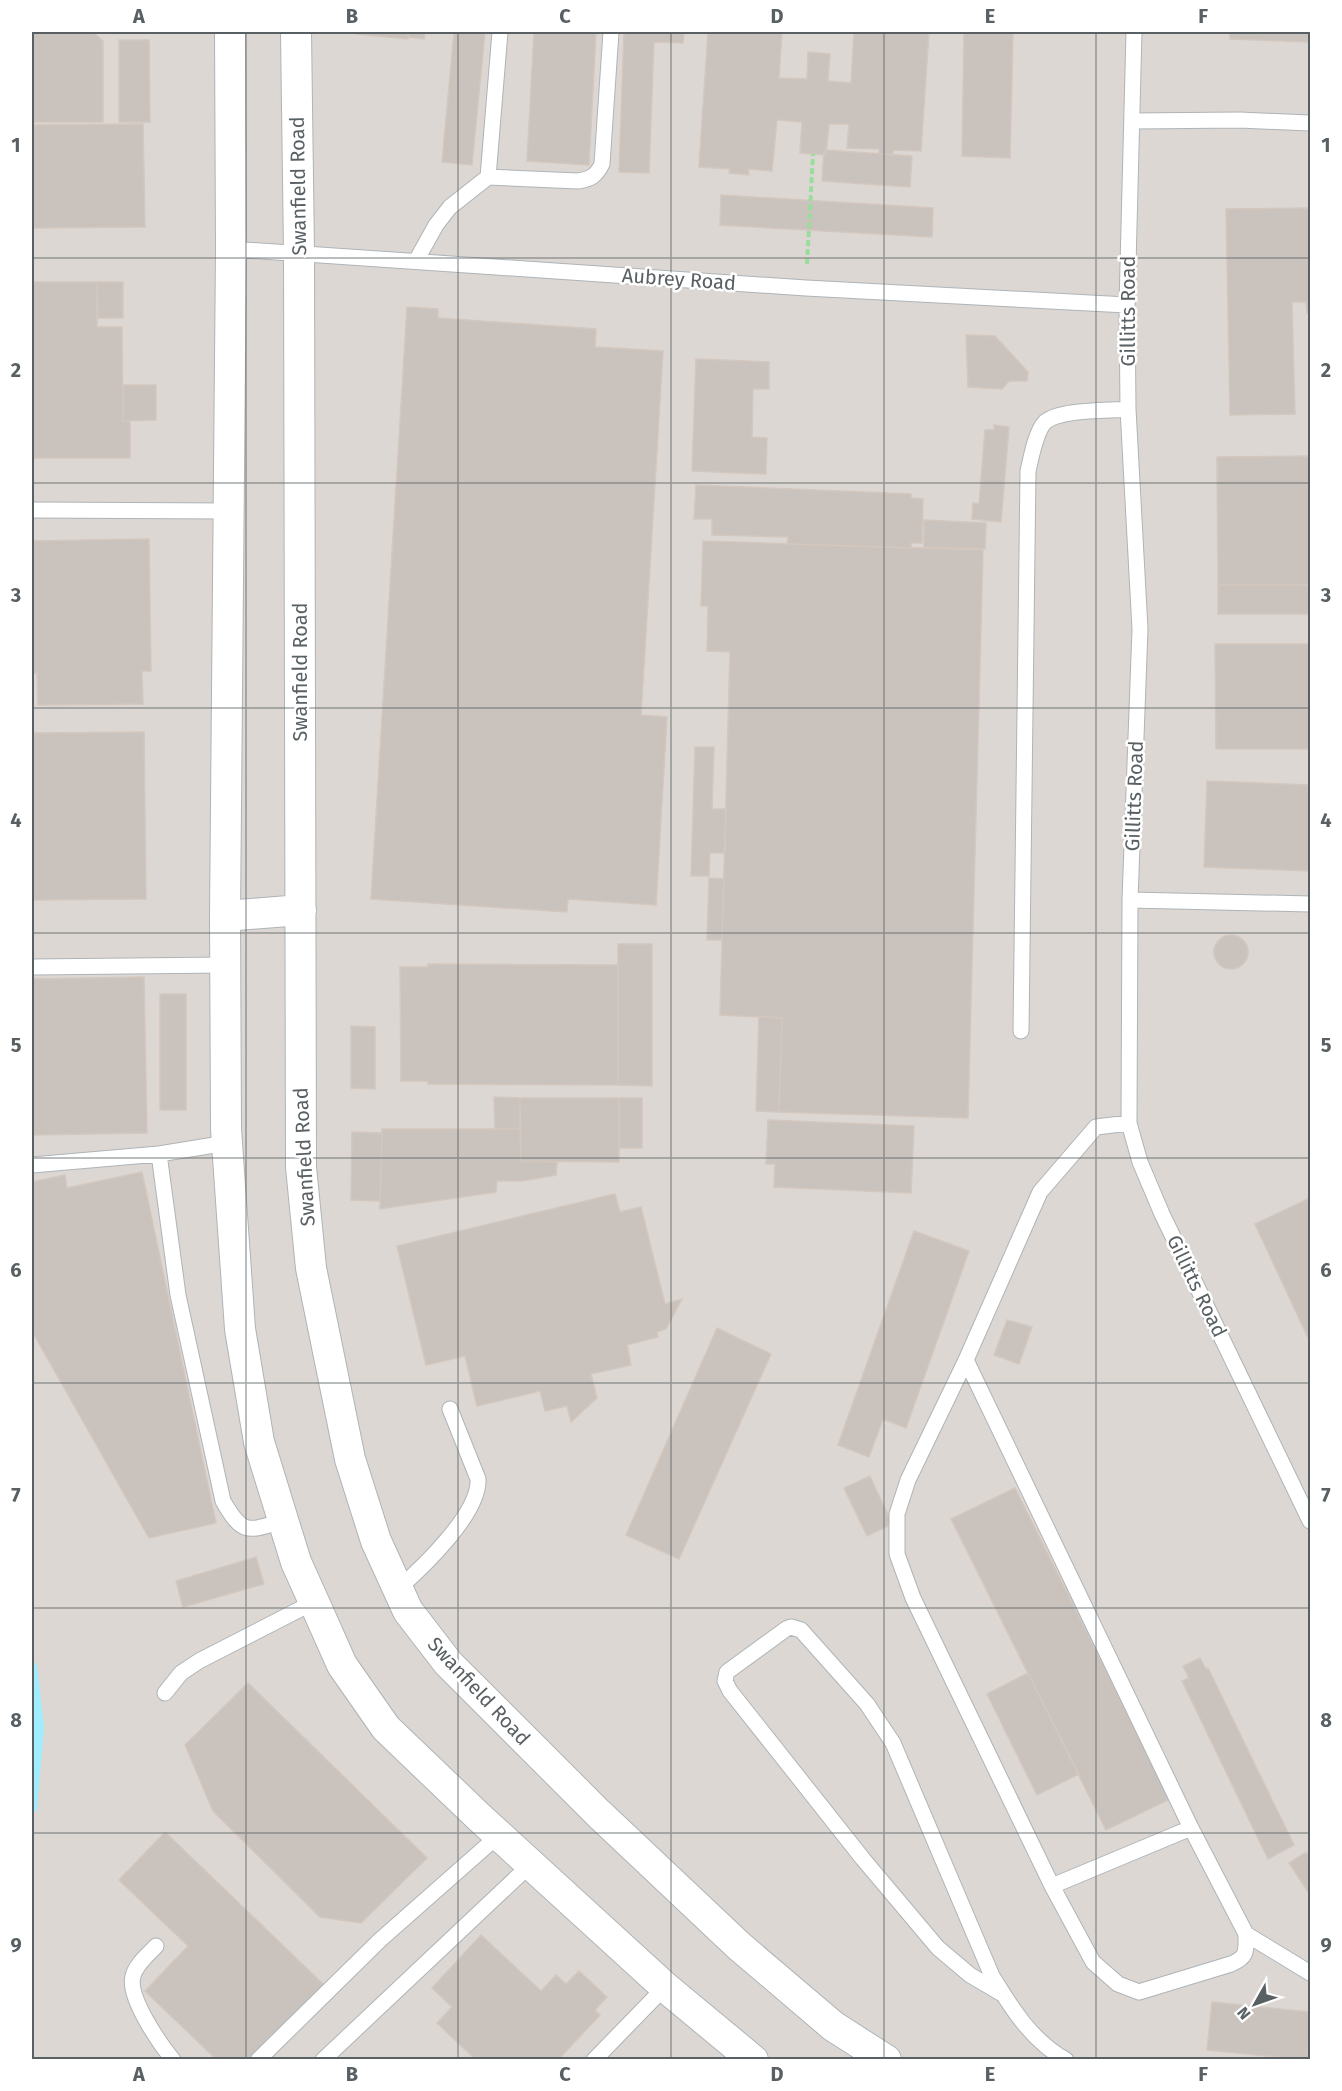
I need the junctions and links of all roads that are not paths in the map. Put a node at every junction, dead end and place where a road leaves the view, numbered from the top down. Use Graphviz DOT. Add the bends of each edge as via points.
graph roads {
  1 [pos="230,32"];
  2 [pos="296,32"];
  3 [pos="500,32"];
  4 [pos="611,32"];
  5 [pos="1134,32"];
  6 [pos="1133,121"];
  7 [pos="1309,123"];
  8 [pos="488,177"];
  9 [pos="231,249"];
  10 [pos="299,252"];
  11 [pos="416,261"];
  12 [pos="1126,305"];
  13 [pos="1128,409"];
  14 [pos="32,510"];
  15 [pos="228,511"];
  16 [pos="1130,900"];
  17 [pos="1311,904"];
  18 [pos="301,910"];
  19 [pos="225,916"];
  20 [pos="225,965"];
  21 [pos="32,968"];
  22 [pos="1021,1031"];
  23 [pos="1129,1122"];
  24 [pos="227,1143"];
  25 [pos="159,1154"];
  26 [pos="32,1165"];
  27 [pos="966,1360"];
  28 [pos="450,1409"];
  29 [pos="283,1521"];
  30 [pos="1311,1521"];
  31 [pos="398,1588"];
  32 [pos="314,1602"];
  33 [pos="165,1693"];
  34 [pos="1191,1828"];
  35 [pos="499,1835"];
  36 [pos="531,1864"];
  37 [pos="1052,1886"];
  38 [pos="1246,1934"];
  39 [pos="156,1946"];
  40 [pos="1311,1973"];
  41 [pos="665,1987"];
  42 [pos="1004,1995"];
  43 [pos="173,2060"];
  44 [pos="258,2060"];
  45 [pos="323,2060"];
  46 [pos="594,2060"];
  47 [pos="753,2060"];
  48 [pos="886,2060"];
  49 [pos="1066,2060"];
  1 -- 9 [label="street"];
  2 -- 10 [label="street, Swanfield Road"];
  3 -- 8 [label="lane"];
  4 -- 8 [label="lane" via="602,164 596,175 578,181"];
  5 -- 6 [label="lane, Gillitts Road"];
  6 -- 7 [label="lane"];
  6 -- 12 [label="lane, Gillitts Road"];
  8 -- 11 [label="lane" via="450,207"];
  9 -- 10 [label="lane, Aubrey Road"];
  9 -- 15 [label="street"];
  10 -- 11 [label="lane, Aubrey Road"];
  10 -- 18 [label="street, Swanfield Road"];
  11 -- 12 [label="lane, Aubrey Road"];
  12 -- 13 [label="lane, Gillitts Road"];
  13 -- 16 [label="lane, Gillitts Road" via="1140,629"];
  13 -- 22 [label="lane" via="1059,415 1044,423 1028,471"];
  14 -- 15 [label="lane"];
  15 -- 19 [label="street"];
  16 -- 17 [label="lane"];
  16 -- 23 [label="lane, Gillitts Road"];
  18 -- 19 [label="street"];
  18 -- 31 [label="street, Swanfield Road" via="301,1167 311,1268 350,1459 376,1541"];
  19 -- 20 [label="street"];
  20 -- 21 [label="lane"];
  20 -- 24 [label="street"];
  23 -- 27 [label="lane" via="1096,1127 1041,1192"];
  23 -- 30 [label="lane, Gillitts Road" via="1140,1162 1162,1214"];
  24 -- 25 [label="lane"];
  24 -- 29 [label="street" via="240,1329 260,1442"];
  25 -- 26 [label="lane"];
  25 -- 29 [label="lane" via="178,1295 223,1501 233,1519 250,1530"];
  27 -- 34 [label="lane"];
  27 -- 37 [label="lane" via="908,1480 897,1514 897,1554 913,1598"];
  28 -- 31 [label="lane" via="479,1489 467,1514 420,1569"];
  29 -- 32 [label="street"];
  31 -- 48 [label="street, Swanfield Road" via="408,1611 448,1663 598,1813 739,1946 833,2026"];
  32 -- 33 [label="lane" via="199,1661"];
  32 -- 35 [label="street" via="342,1665 386,1728"];
  34 -- 37 [label="lane"];
  34 -- 38 [label="lane"];
  35 -- 36 [label="street"];
  35 -- 44 [label="lane" via="380,1940"];
  36 -- 41 [label="street"];
  36 -- 45 [label="lane"];
  37 -- 38 [label="lane" via="1093,1962 1118,1984 1139,1992 1241,1959 1246,1952"];
  38 -- 40 [label="lane"];
  39 -- 43 [label="lane" via="136,1968 132,1982 143,2012"];
  41 -- 46 [label="lane"];
  41 -- 47 [label="street"];
  42 -- 42 [label="lane" via="992,1976 893,1743 867,1704 801,1630 786,1629 727,1672 725,1680 730,1691 938,1948 970,1975"];
  42 -- 49 [label="lane" via="1033,2034"];
}
